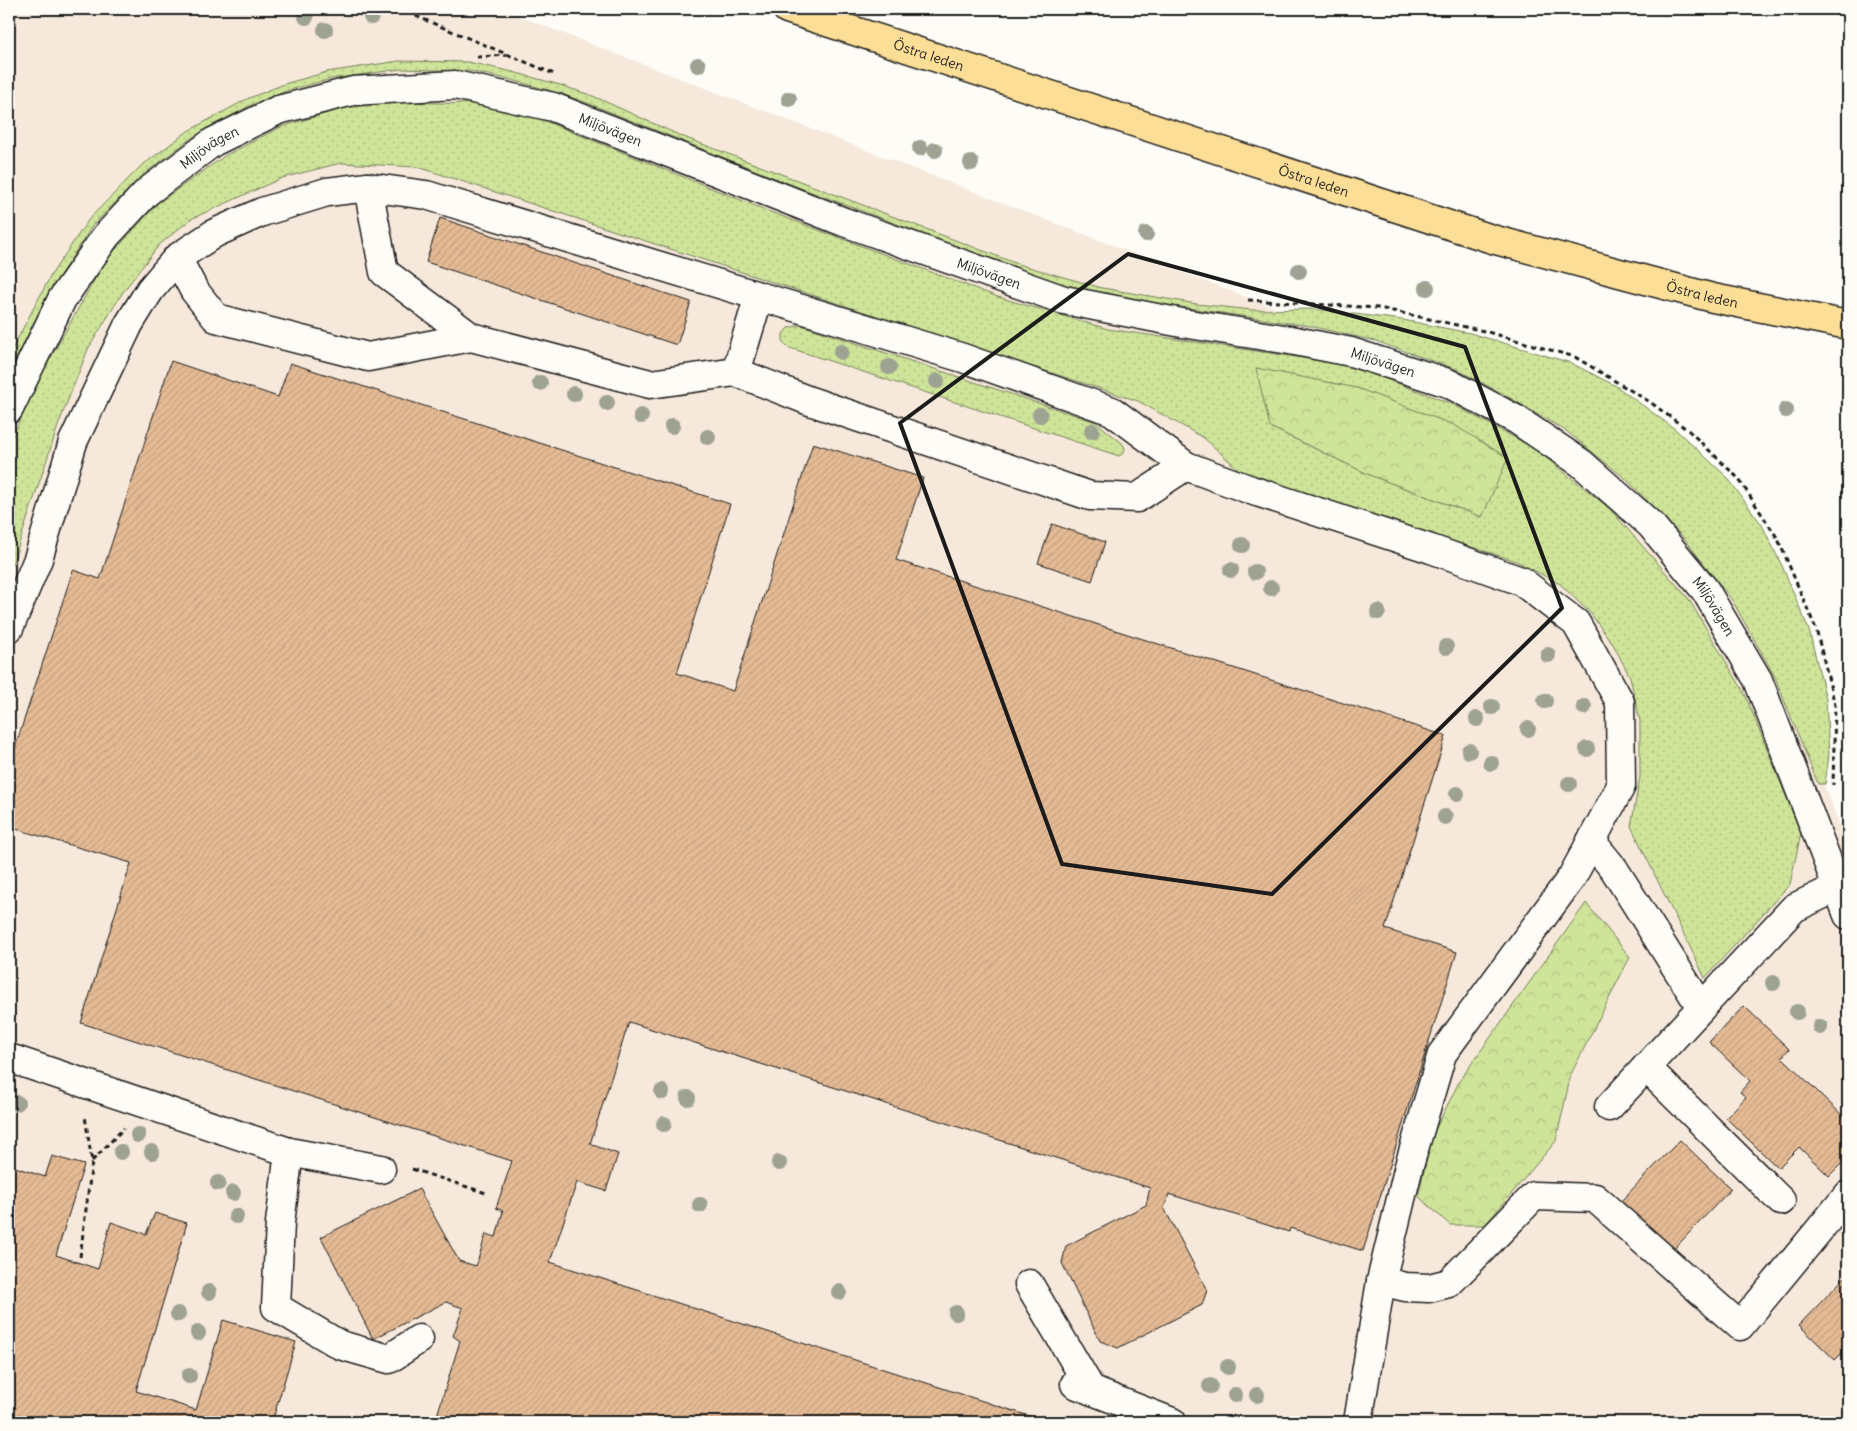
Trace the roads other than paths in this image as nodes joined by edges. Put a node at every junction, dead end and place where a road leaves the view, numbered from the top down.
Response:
1 (787, 9) edge
2 (368, 187) junction
3 (177, 258) junction
4 (759, 296) junction
5 (1848, 325) edge
6 (471, 337) junction
7 (736, 372) junction
8 (9, 409) edge
9 (1186, 466) junction
10 (9, 628) edge
11 (1591, 841) junction
12 (1838, 887) junction
13 (1848, 915) edge
14 (1701, 1007) junction
15 (9, 1058) edge
16 (1646, 1067) junction
17 (1609, 1107) dead end
18 (289, 1152) junction
19 (381, 1169) road end
20 (1848, 1195) edge
21 (1781, 1202) dead end
22 (1381, 1281) junction
23 (1029, 1284) dead end
24 (419, 1339) dead end
25 (1066, 1380) dead end
26 (1092, 1390) junction
27 (1172, 1422) edge
28 (1358, 1422) edge

1 - 5 highway, Östra leden
2 - 3 street
2 - 4 street
2 - 6 street
3 - 6 street
3 - 10 street
4 - 7 street
4 - 9 street
6 - 7 street
7 - 9 street
8 - 12 street, Miljövägen
9 - 11 street
11 - 14 street
11 - 22 street
12 - 13 street, Miljövägen
12 - 14 street
14 - 16 street
15 - 18 street
16 - 17 street
16 - 21 street
18 - 19 street
18 - 24 street
20 - 22 street
22 - 28 street
23 - 26 street
25 - 26 street
26 - 27 street

